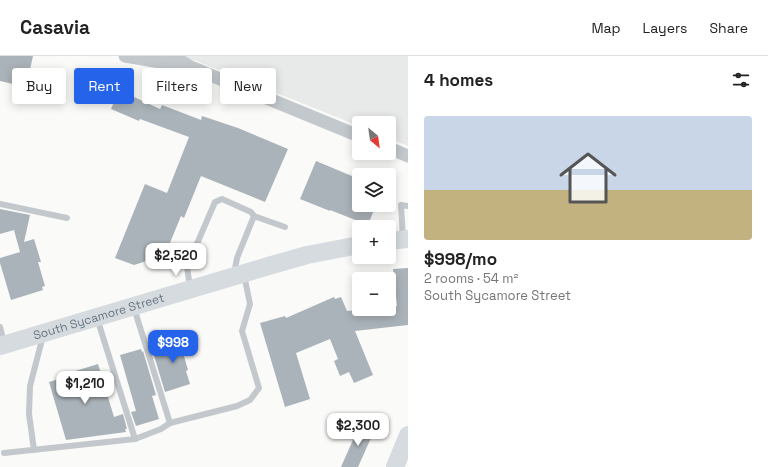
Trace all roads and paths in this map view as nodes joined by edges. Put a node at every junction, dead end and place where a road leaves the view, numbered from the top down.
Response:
1 (125, 56) edge
2 (173, 56) edge
3 (191, 67) junction
4 (352, 133) edge
5 (396, 151) edge
6 (408, 156) edge
7 (0, 204) edge
8 (408, 206) edge
9 (254, 216) junction
10 (67, 218) dead end
11 (285, 227) dead end
12 (400, 240) edge
13 (352, 246) edge
14 (239, 274) junction
15 (191, 288) junction
16 (134, 305) junction
17 (96, 316) junction
18 (0, 327) edge
19 (44, 333) junction
20 (2, 345) edge
21 (170, 423) junction
22 (408, 435) edge
23 (135, 439) junction
24 (34, 450) junction
25 (4, 453) dead end
26 (395, 467) edge

1 - 3 street
2 - 3 street
3 - 4 street
5 - 6 street
7 - 10 lane
8 - 12 lane
9 - 11 lane
9 - 14 lane
9 - 15 lane
13 - 14 main road, South Sycamore Street
14 - 15 main road, South Sycamore Street
14 - 21 lane
15 - 16 main road, South Sycamore Street
16 - 17 main road, South Sycamore Street
16 - 21 lane
17 - 19 main road, South Sycamore Street
17 - 23 lane
18 - 20 lane
19 - 20 main road, South Sycamore Street
19 - 24 lane
21 - 23 lane
22 - 26 main road
23 - 24 lane
24 - 25 lane

